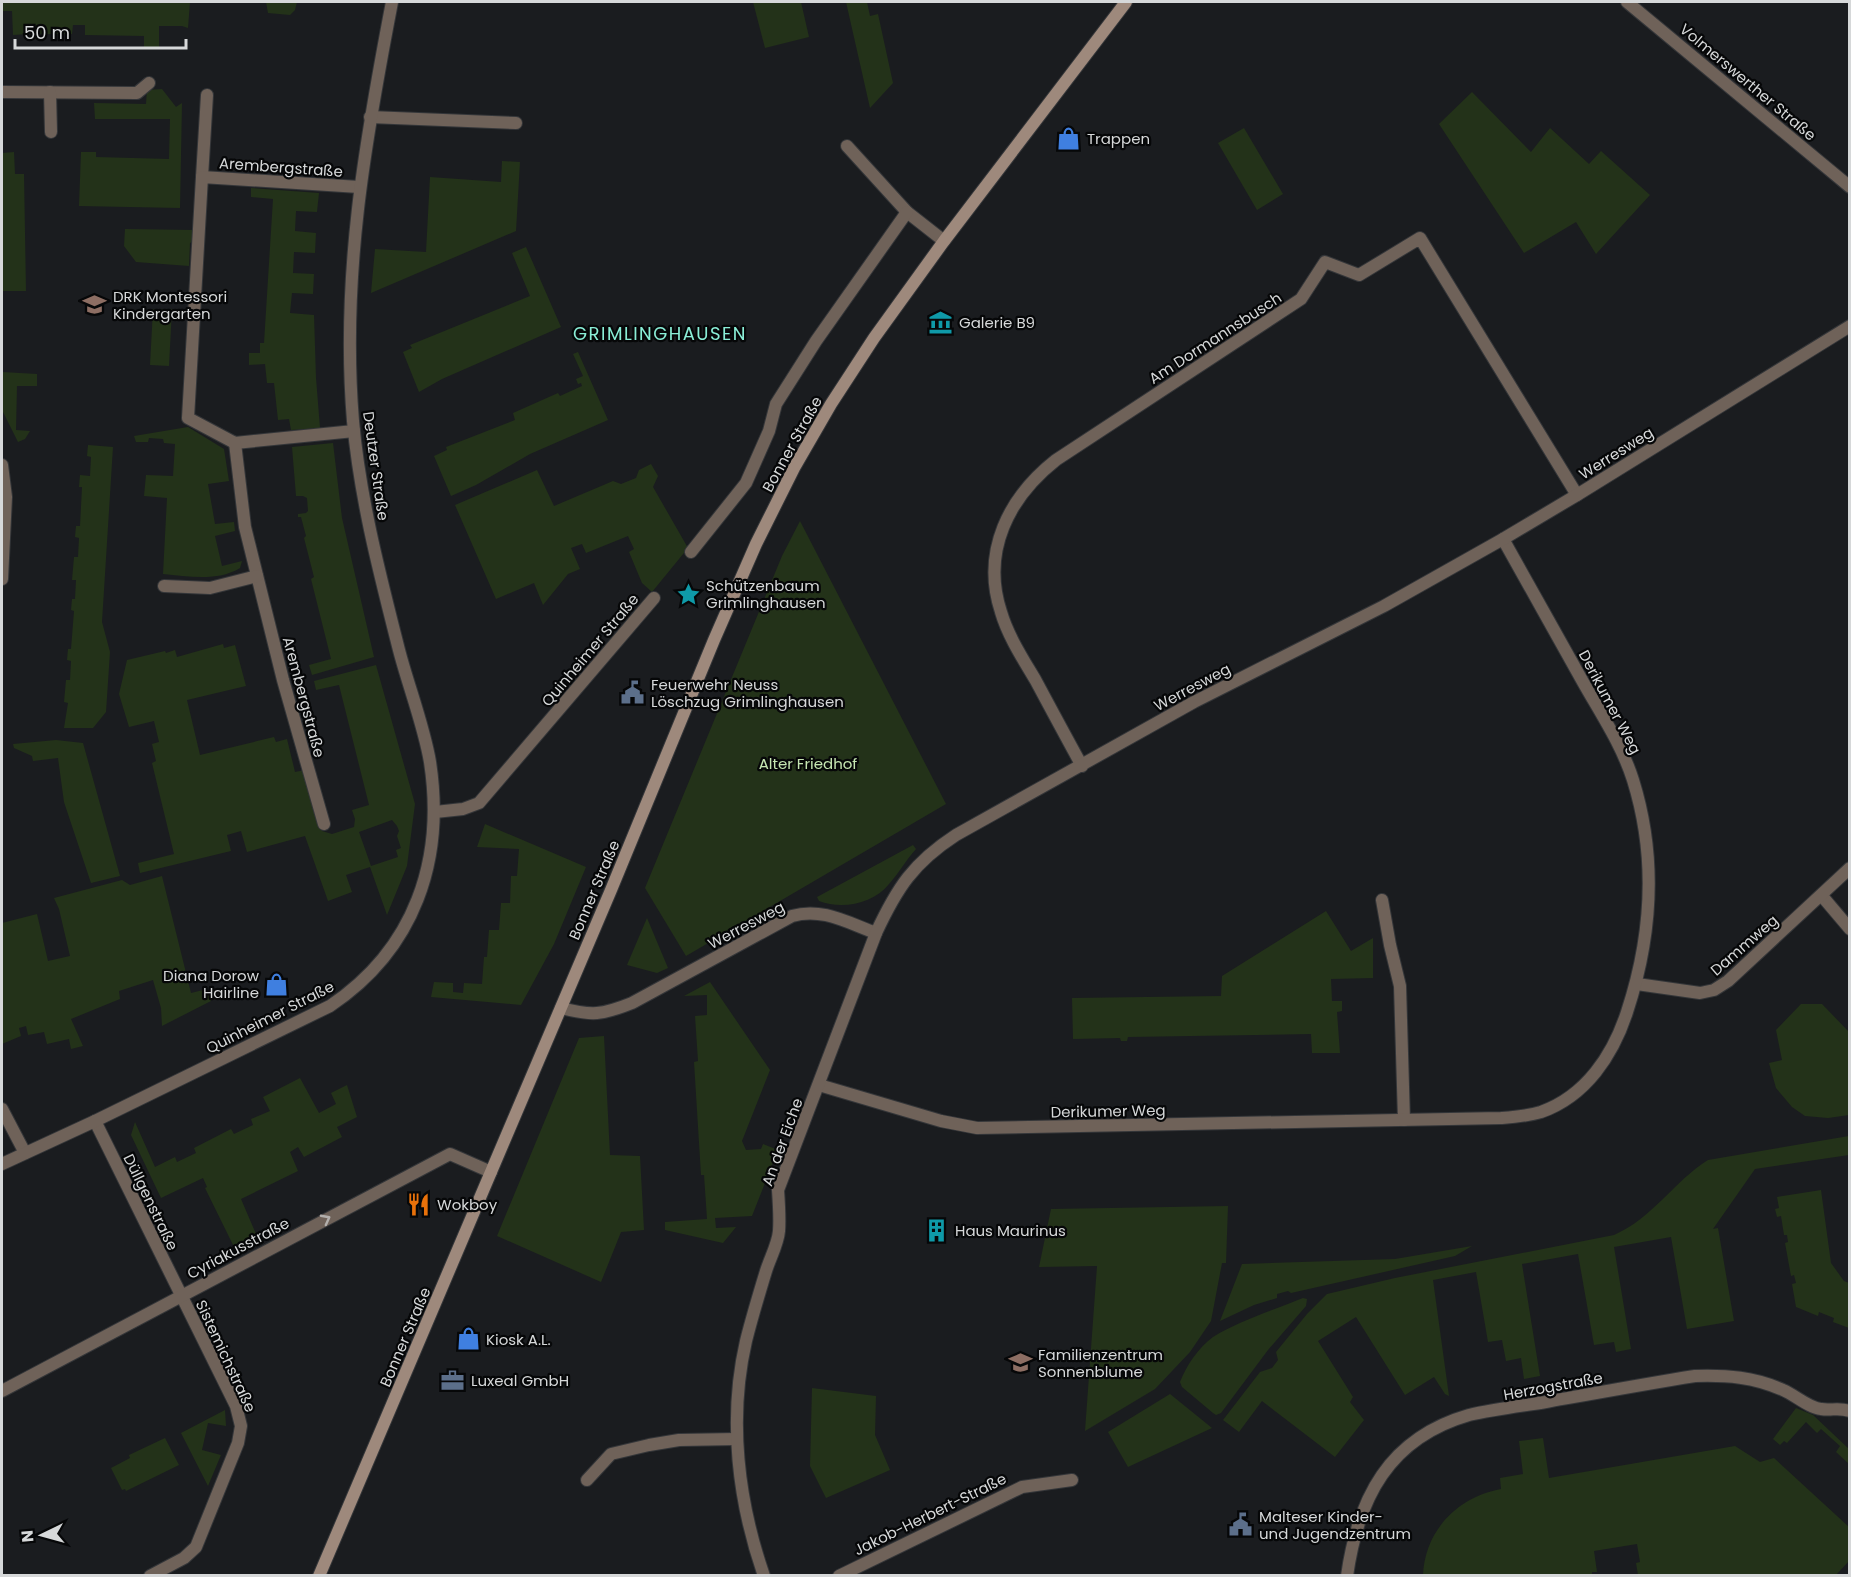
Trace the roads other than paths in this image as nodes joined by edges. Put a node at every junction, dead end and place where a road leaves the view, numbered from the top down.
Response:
1 (392, 2) edge
2 (1126, 2) edge
3 (1627, 2) edge
4 (149, 83) dead end
5 (2, 92) edge
6 (50, 92) junction
7 (207, 95) dead end
8 (370, 117) junction
9 (516, 123) dead end
10 (51, 132) dead end
11 (847, 146) dead end
12 (202, 177) junction
13 (359, 187) junction
14 (1850, 187) edge
15 (907, 212) junction
16 (944, 241) junction
17 (1850, 326) edge
18 (354, 431) junction
19 (235, 443) junction
20 (2, 465) edge
21 (1577, 495) junction
22 (1503, 539) junction
23 (691, 552) dead end
24 (257, 576) junction
25 (2, 579) edge
26 (164, 586) dead end
27 (654, 598) dead end
28 (1082, 766) junction
29 (435, 812) junction
30 (324, 824) dead end
31 (1850, 868) edge
32 (1822, 896) junction
33 (1382, 900) dead end
34 (1850, 929) edge
35 (876, 933) junction
36 (1637, 984) junction
37 (561, 1008) junction
38 (819, 1085) junction
39 (2, 1109) edge
40 (1404, 1120) junction
41 (95, 1121) junction
42 (25, 1153) junction
43 (2, 1164) edge
44 (491, 1172) junction
45 (181, 1295) junction
46 (2, 1391) edge
47 (1850, 1411) edge
48 (737, 1438) junction
49 (587, 1480) dead end
50 (1072, 1480) dead end
51 (150, 1575) edge
52 (319, 1575) edge
53 (764, 1575) edge
54 (839, 1575) edge
55 (1347, 1575) edge

1 - 8 street, Deutzer Straße
2 - 16 main road, Bonner Straße
3 - 14 street, Volmerswerther Straße
4 - 6 street
5 - 6 street
6 - 10 street
7 - 12 street, Arembergstraße
8 - 9 street
8 - 13 street, Deutzer Straße
11 - 15 street
12 - 13 street, Arembergstraße
12 - 19 street, Arembergstraße
13 - 18 street, Deutzer Straße
15 - 16 street
15 - 23 street, Bonner Straße
16 - 37 main road, Bonner Straße
17 - 21 street, Werresweg
18 - 19 street
18 - 29 street, Deutzer Straße
19 - 24 street, Arembergstraße
20 - 25 street
21 - 22 street, Werresweg
21 - 28 street, Am Dormannsbusch
22 - 28 street, Werresweg
22 - 36 street, Derikumer Weg
24 - 26 street
24 - 30 street, Arembergstraße
27 - 29 street, Quinheimer Straße
28 - 35 street, Werresweg
29 - 41 street, Quinheimer Straße
31 - 32 street, Dammweg
32 - 34 street
32 - 36 street, Dammweg
33 - 40 street
35 - 37 street, Werresweg
35 - 38 street, An der Eiche
36 - 40 street, Derikumer Weg
37 - 44 main road, Bonner Straße
38 - 40 street, Derikumer Weg
38 - 48 street, An der Eiche
39 - 42 street
41 - 42 street, Quinheimer Straße
41 - 45 street, Düllgenstraße
42 - 43 street, Quinheimer Straße
45 -> 44 street, Cyriakusstraße
44 - 52 main road, Bonner Straße
45 - 46 street, Cyriakusstraße
45 - 51 street, Sistemichstraße
47 - 55 street, Herzogstraße
48 - 49 street
48 - 53 street, An der Eiche
50 - 54 street, Jakob-Herbert-Straße

